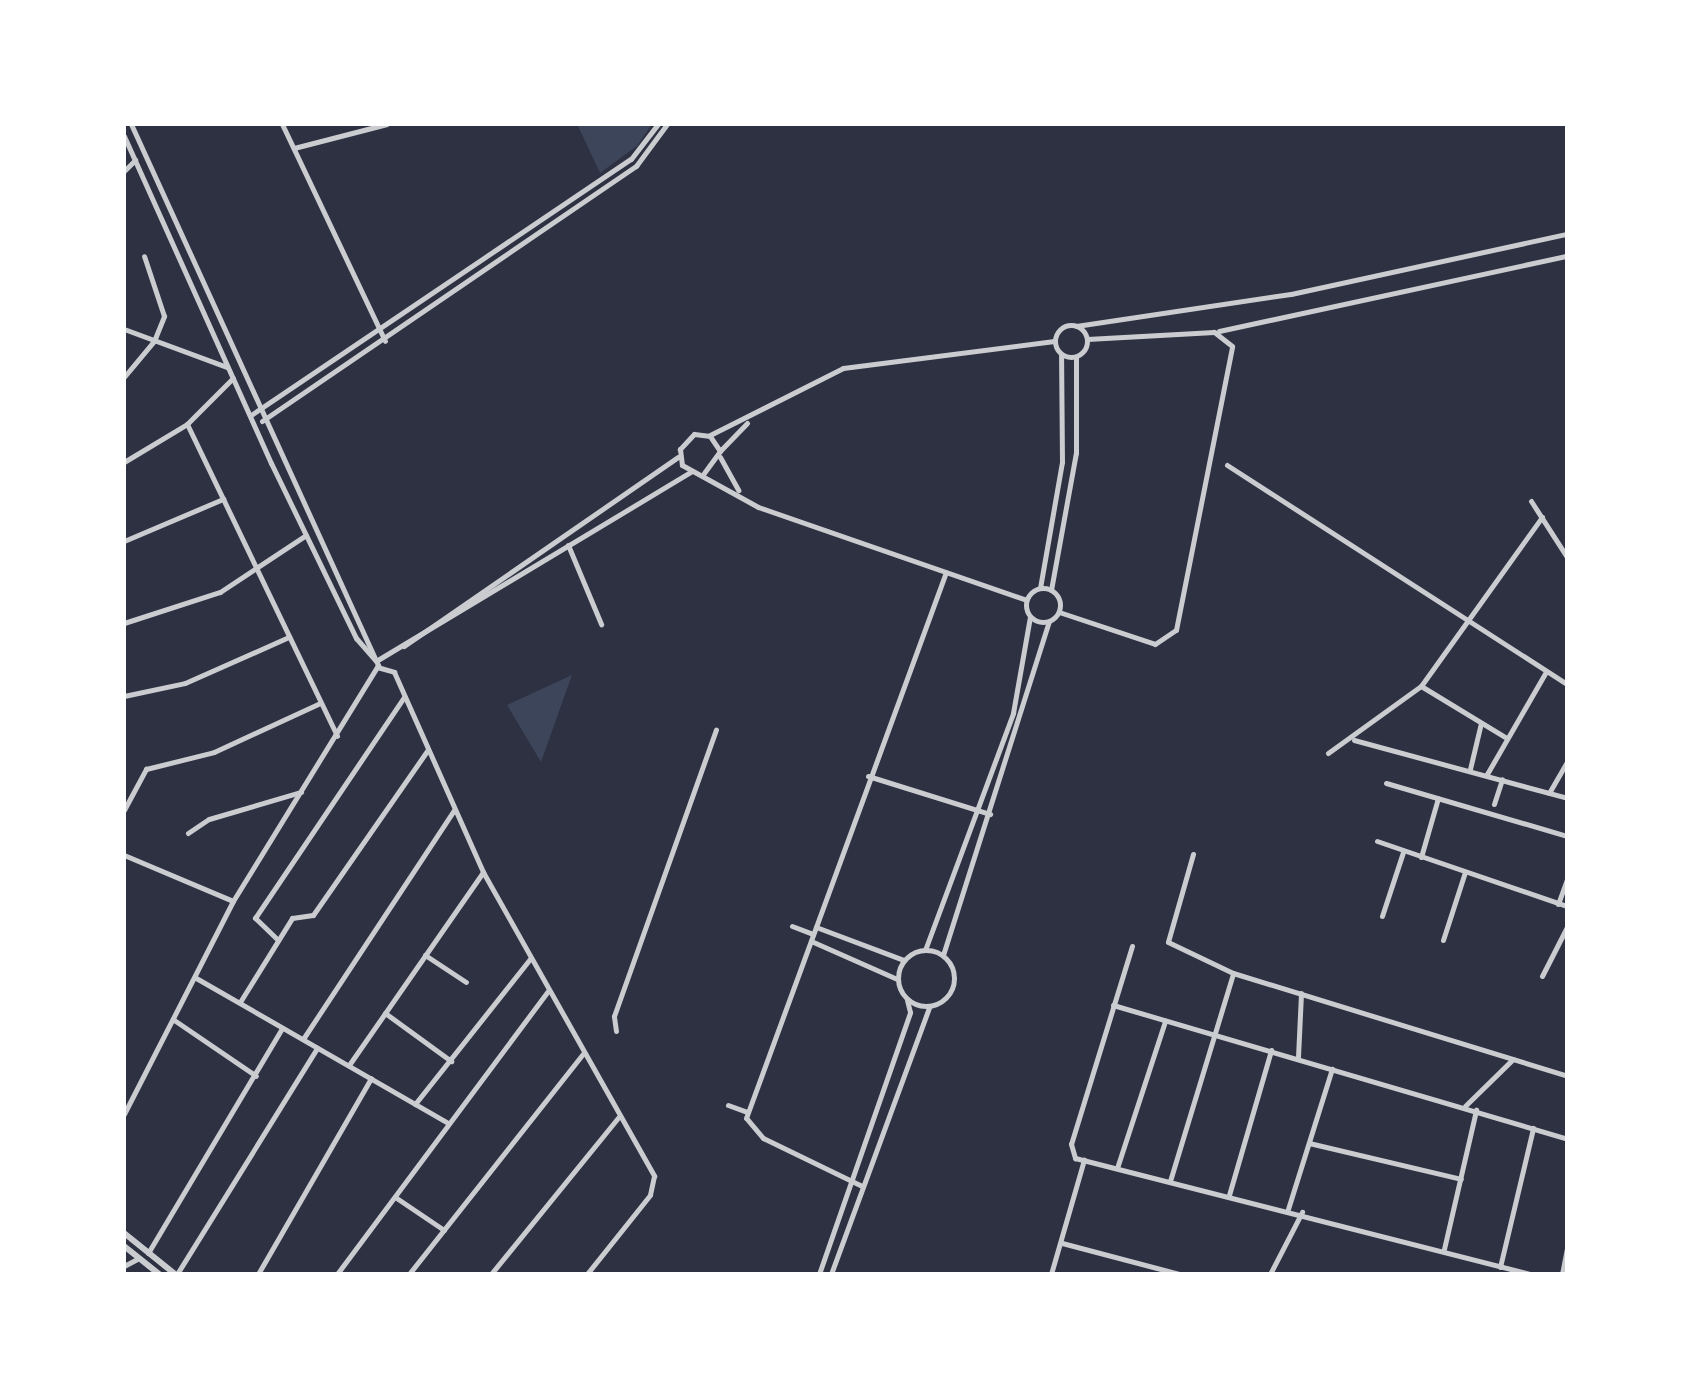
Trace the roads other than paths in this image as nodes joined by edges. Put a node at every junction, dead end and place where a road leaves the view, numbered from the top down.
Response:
1 (131, 124) edge
2 (282, 124) edge
3 (387, 124) edge
4 (658, 125) edge
5 (667, 126) edge
6 (124, 136) edge
7 (294, 148) junction
8 (135, 160) junction
9 (124, 171) edge
10 (1567, 234) edge
11 (144, 256) dead end
12 (1567, 256) edge
13 (1076, 326) junction
14 (124, 329) edge
15 (380, 332) junction
16 (1214, 332) junction
17 (1087, 339) junction
18 (154, 341) junction
19 (385, 341) junction
20 (1054, 341) junction
21 (1061, 355) junction
22 (1076, 357) junction
23 (228, 367) junction
24 (124, 377) edge
25 (233, 378) junction
26 (260, 412) junction
27 (251, 415) junction
28 (751, 419) junction
29 (264, 421) junction
30 (254, 423) junction
31 (187, 424) junction
32 (710, 436) junction
33 (720, 454) junction
34 (678, 457) junction
35 (124, 462) edge
36 (1227, 465) dead end
37 (691, 472) junction
38 (704, 473) junction
39 (741, 494) junction
40 (223, 499) junction
41 (1531, 501) dead end
42 (1542, 517) junction
43 (306, 535) junction
44 (564, 538) junction
45 (124, 541) edge
46 (568, 546) junction
47 (1567, 557) edge
48 (524, 564) junction
49 (257, 571) junction
50 (529, 572) junction
51 (946, 572) junction
52 (1040, 588) junction
53 (1051, 590) junction
54 (1026, 600) junction
55 (1059, 612) junction
56 (1030, 617) junction
57 (1468, 620) junction
58 (1049, 621) junction
59 (124, 623) edge
60 (601, 624) dead end
61 (289, 637) junction
62 (404, 646) junction
63 (376, 664) junction
64 (1546, 672) junction
65 (1567, 684) edge
66 (1421, 686) junction
67 (124, 696) edge
68 (404, 696) junction
69 (320, 703) junction
70 (1481, 723) junction
71 (716, 730) dead end
72 (337, 736) junction
73 (1505, 737) junction
74 (1354, 740) junction
75 (428, 750) junction
76 (1328, 753) dead end
77 (1567, 762) edge
78 (1470, 769) junction
79 (1487, 774) junction
80 (868, 776) junction
81 (1502, 778) junction
82 (1386, 783) dead end
83 (302, 792) junction
84 (1549, 793) junction
85 (1438, 798) junction
86 (1567, 798) edge
87 (1494, 804) dead end
88 (124, 810) edge
89 (454, 810) junction
90 (980, 810) junction
91 (990, 814) junction
92 (188, 833) dead end
93 (1567, 836) edge
94 (1377, 841) dead end
95 (1403, 852) junction
96 (1193, 854) dead end
97 (124, 855) edge
98 (1421, 857) junction
99 (483, 872) junction
100 (1465, 872) junction
101 (1567, 879) edge
102 (233, 901) junction
103 (1558, 904) junction
104 (1567, 906) edge
105 (1382, 916) dead end
106 (792, 926) dead end
107 (1567, 927) edge
108 (814, 931) junction
109 (278, 940) junction
110 (1443, 940) dead end
111 (811, 941) junction
112 (1132, 946) dead end
113 (925, 950) junction
114 (425, 955) junction
115 (943, 955) junction
116 (530, 959) junction
117 (904, 960) junction
118 (1233, 973) junction
119 (1542, 976) dead end
120 (196, 978) junction
121 (897, 979) junction
122 (466, 982) dead end
123 (548, 991) junction
124 (1301, 993) junction
125 (907, 1000) junction
126 (240, 1002) junction
127 (1113, 1005) junction
128 (929, 1007) junction
129 (385, 1013) junction
130 (174, 1020) junction
131 (1165, 1021) junction
132 (282, 1028) junction
133 (616, 1031) dead end
134 (1215, 1034) junction
135 (303, 1039) junction
136 (317, 1048) junction
137 (1271, 1050) junction
138 (583, 1054) junction
139 (1298, 1057) junction
140 (1513, 1059) junction
141 (451, 1061) junction
142 (349, 1065) junction
143 (1332, 1069) junction
144 (256, 1076) junction
145 (1567, 1076) edge
146 (371, 1078) junction
147 (415, 1104) junction
148 (728, 1105) dead end
149 (1464, 1107) junction
150 (1476, 1110) junction
151 (747, 1112) junction
152 (124, 1114) edge
153 (618, 1118) junction
154 (446, 1122) junction
155 (1533, 1128) junction
156 (1567, 1139) edge
157 (1309, 1143) junction
158 (1084, 1160) junction
159 (1117, 1168) junction
160 (1461, 1179) junction
161 (850, 1181) junction
162 (1170, 1181) junction
163 (862, 1186) junction
164 (1229, 1195) junction
165 (395, 1197) junction
166 (1288, 1209) junction
167 (1302, 1212) junction
168 (444, 1230) junction
169 (124, 1233) edge
170 (1062, 1243) junction
171 (124, 1246) edge
172 (1567, 1249) edge
173 (1444, 1250) junction
174 (148, 1253) junction
175 (139, 1258) junction
176 (124, 1266) edge
177 (1500, 1267) junction
178 (159, 1274) edge
179 (176, 1274) edge
180 (258, 1274) edge
181 (337, 1274) edge
182 (409, 1274) edge
183 (491, 1274) edge
184 (587, 1274) edge
185 (819, 1274) edge
186 (831, 1274) edge
187 (1051, 1274) edge
188 (1179, 1274) edge
189 (1270, 1274) edge
190 (1530, 1274) edge
191 (1562, 1274) edge

1 - 26 street
2 - 7 street
3 - 7 street
4 - 5 street
4 - 15 street
5 - 19 street
6 - 8 street
7 - 15 street
8 - 9 street
8 - 23 street
10 - 13 street
11 - 18 street
12 - 16 street
13 - 17 street
13 - 20 street
14 - 18 street
15 - 19 street
15 - 26 street
16 - 17 street
16 - 55 street
17 - 22 street
18 - 23 street
18 - 24 street
19 - 29 street
20 - 21 street
20 - 28 street
21 - 22 street
21 - 52 street
22 - 53 street
23 - 25 street
25 - 27 street
25 - 31 street
26 - 27 street
26 - 29 street
27 - 30 street
28 - 32 street
28 - 33 street
29 - 30 street
29 - 63 street
30 - 43 street
31 - 35 street
31 - 40 street
32 - 33 street
32 - 34 street
33 - 38 street
33 - 39 street
34 - 37 street
34 - 44 street
36 - 57 street
37 - 38 street
37 - 46 street
38 - 39 street
39 - 51 street
40 - 45 street
40 - 49 street
41 - 42 street
42 - 47 street
42 - 57 street
43 - 49 street
43 - 63 street
44 - 46 street
44 - 48 street
46 - 50 street
46 - 60 street
48 - 50 street
48 - 62 street
49 - 59 street
49 - 61 street
50 - 62 street
51 - 54 street
51 - 80 street
52 - 53 street
52 - 54 street
53 - 55 street
54 - 56 street
55 - 58 street
56 - 58 street
56 - 90 street
57 - 64 street
57 - 66 street
58 - 91 street
61 - 67 street
61 - 69 street
62 - 63 street
63 - 68 street
63 - 72 street
64 - 65 street
64 - 73 street
66 - 70 street
66 - 74 street
68 - 75 street
68 - 109 street
69 - 72 street
69 - 88 street
70 - 73 street
70 - 78 street
71 - 133 street
72 - 83 street
73 - 79 street
74 - 76 street
74 - 78 street
75 - 89 street
75 - 109 street
77 - 84 street
78 - 79 street
79 - 81 street
80 - 90 street
80 - 108 street
81 - 84 street
81 - 87 street
82 - 85 street
83 - 92 street
83 - 102 street
84 - 86 street
85 - 93 street
85 - 98 street
89 - 99 street
89 - 135 street
90 - 91 street
90 - 113 street
91 - 115 street
94 - 95 street
95 - 98 street
95 - 105 street
96 - 118 street
97 - 102 street
98 - 100 street
99 - 114 street
99 - 116 street
100 - 103 street
100 - 110 street
101 - 103 street
102 - 120 street
103 - 104 street
106 - 108 street
107 - 119 street
108 - 111 street
108 - 117 street
109 - 126 street
111 - 121 street
111 - 151 street
112 - 127 street
113 - 115 street
113 - 117 street
114 - 122 street
114 - 129 street
115 - 128 street
116 - 123 street
116 - 141 street
117 - 121 street
118 - 124 street
118 - 134 street
120 - 126 street
120 - 130 street
121 - 125 street
123 - 138 street
123 - 154 street
124 - 139 street
124 - 140 street
125 - 128 street
125 - 161 street
126 - 132 street
127 - 131 street
127 - 158 street
128 - 163 street
129 - 141 street
129 - 142 street
130 - 144 street
130 - 152 street
131 - 134 street
131 - 159 street
132 - 135 street
132 - 144 street
134 - 137 street
134 - 162 street
135 - 136 street
136 - 142 street
136 - 179 street
137 - 139 street
137 - 164 street
138 - 153 street
138 - 168 street
139 - 143 street
140 - 145 street
140 - 149 street
141 - 147 street
142 - 146 street
143 - 149 street
143 - 157 street
144 - 174 street
146 - 147 street
146 - 180 street
147 - 154 street
148 - 151 street
149 - 150 street
150 - 155 street
150 - 160 street
151 - 161 street
153 - 183 street
153 - 184 street
154 - 165 street
155 - 156 street
155 - 177 street
157 - 160 street
157 - 166 street
158 - 159 street
158 - 170 street
159 - 162 street
160 - 173 street
161 - 163 street
161 - 185 street
162 - 164 street
163 - 186 street
164 - 166 street
165 - 168 street
165 - 181 street
166 - 167 street
167 - 173 street
167 - 189 street
168 - 182 street
169 - 174 street
170 - 187 street
170 - 188 street
171 - 175 street
172 - 191 street
173 - 177 street
174 - 179 street
175 - 176 street
175 - 178 street
177 - 190 street

